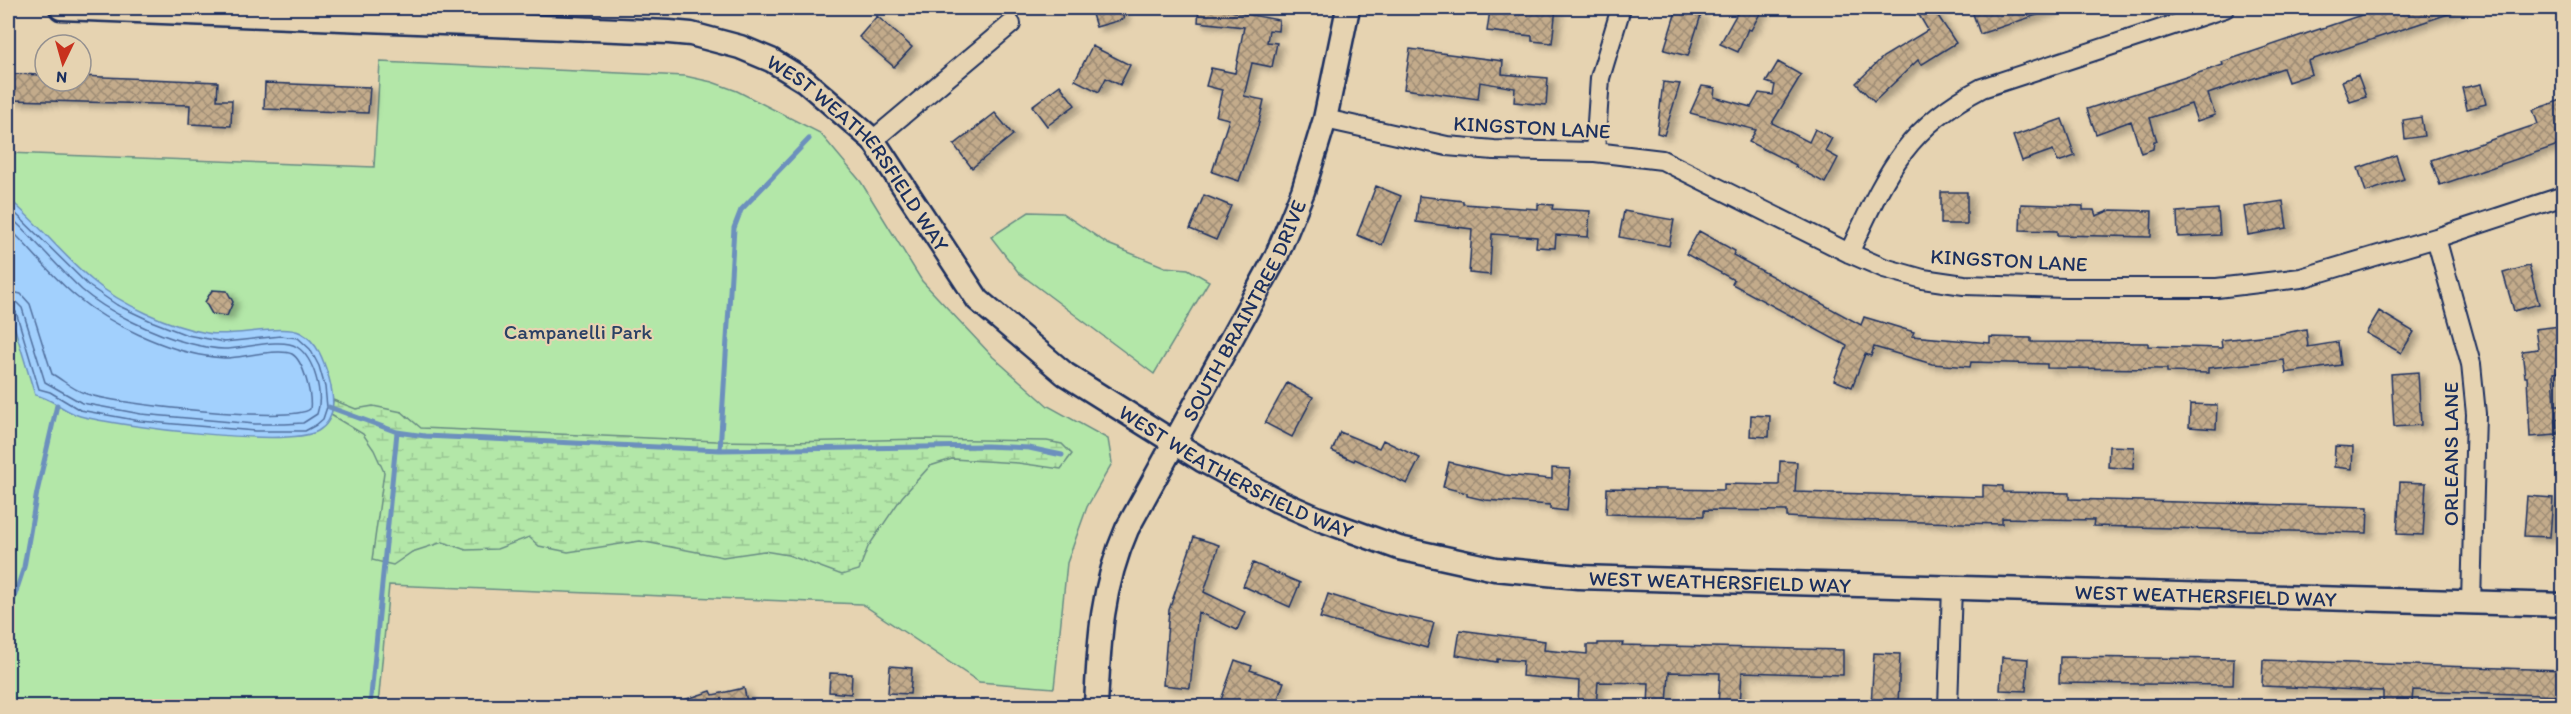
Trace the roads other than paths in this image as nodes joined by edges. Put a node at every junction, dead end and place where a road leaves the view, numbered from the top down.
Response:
1 (61, 8) edge
2 (1348, 8) edge
3 (1621, 8) edge
4 (2225, 8) edge
5 (1011, 24) dead end
6 (1325, 119) junction
7 (873, 140) junction
8 (1595, 152) junction
9 (2564, 196) edge
10 (2436, 238) junction
11 (1849, 253) junction
12 (1174, 442) junction
13 (1952, 587) junction
14 (2471, 602) junction
15 (2564, 605) edge
16 (1096, 706) edge
17 (1948, 706) edge

1 - 7 street, WEST WEATHERSFIELD WAY
2 - 6 street, SOUTH BRAINTREE DRIVE
3 - 8 street
4 - 11 street
5 - 7 street
6 - 8 street, KINGSTON LANE
6 - 12 street, SOUTH BRAINTREE DRIVE
7 - 12 street, WEST WEATHERSFIELD WAY
8 - 11 street, KINGSTON LANE
9 - 10 street, KINGSTON LANE
10 - 11 street, KINGSTON LANE
10 - 14 street, ORLEANS LANE
12 - 13 street, WEST WEATHERSFIELD WAY
12 - 16 street, SOUTH BRAINTREE DRIVE
13 - 14 street, WEST WEATHERSFIELD WAY
13 - 17 street
14 - 15 street, WEST WEATHERSFIELD WAY

